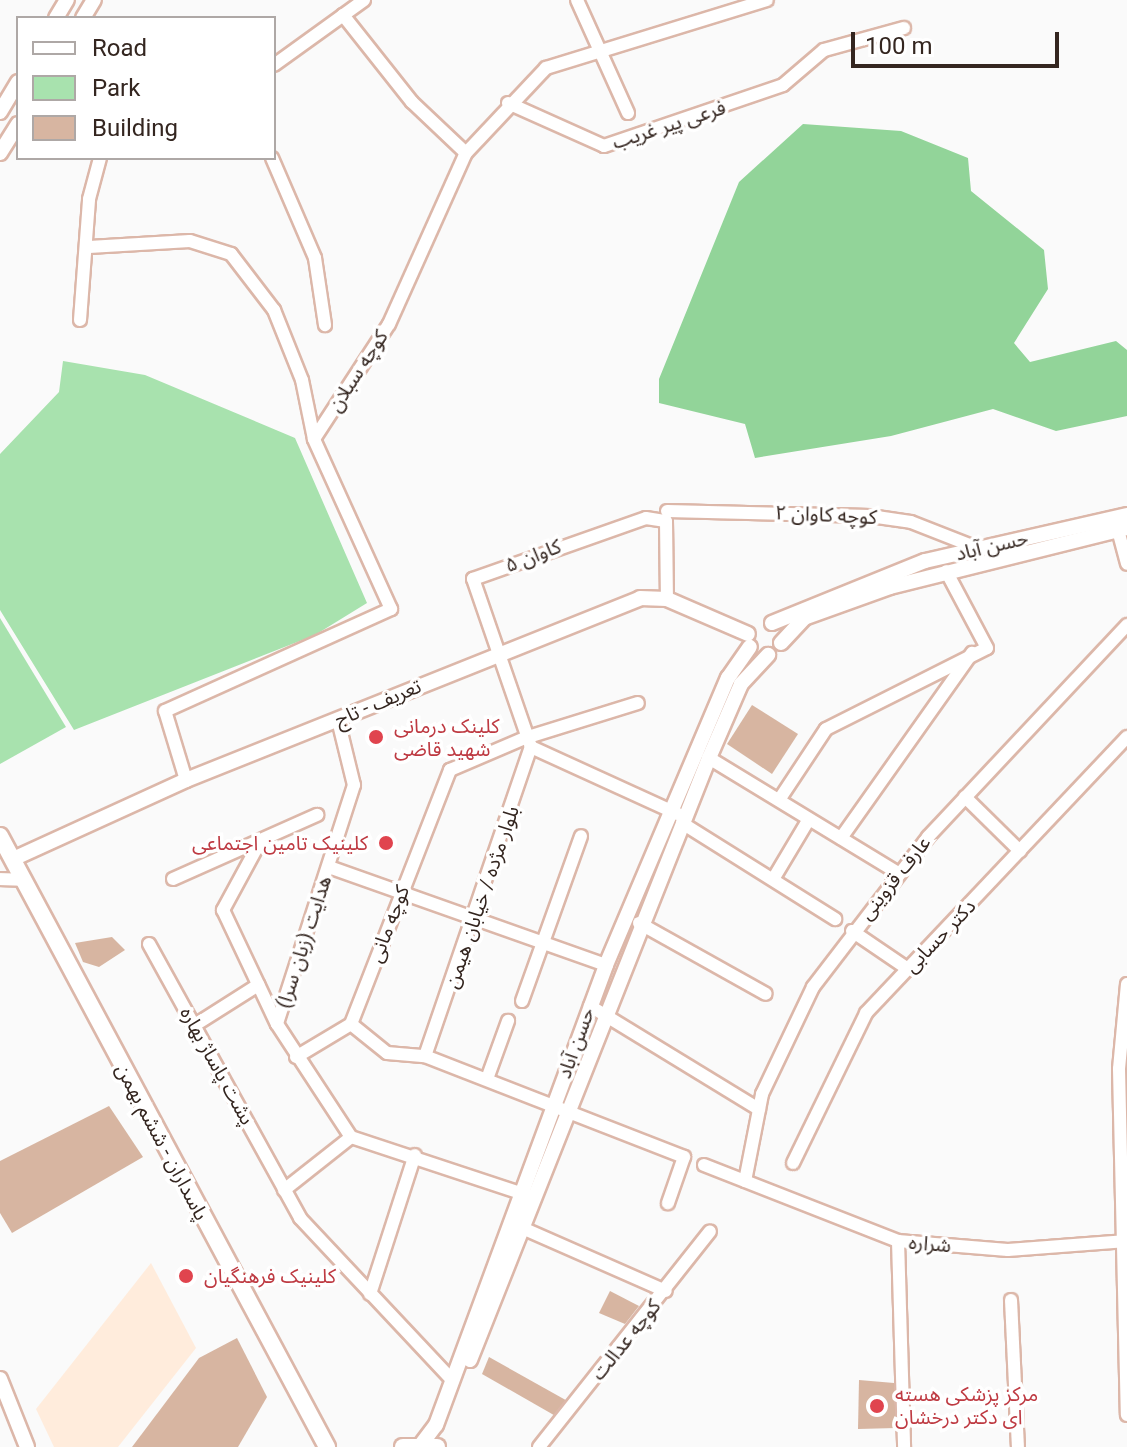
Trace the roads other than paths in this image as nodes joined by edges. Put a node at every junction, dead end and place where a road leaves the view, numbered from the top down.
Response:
1 (364, 0) edge
2 (577, 0) edge
3 (767, 0) edge
4 (746, 3) edge
5 (343, 15) junction
6 (904, 28) dead end
7 (604, 56) junction
8 (276, 64) edge
9 (16, 85) edge
10 (508, 103) junction
11 (0, 112) edge
12 (628, 113) dead end
13 (16, 127) edge
14 (0, 153) edge
15 (466, 153) junction
16 (99, 160) edge
17 (273, 160) edge
18 (89, 247) junction
19 (80, 320) dead end
20 (325, 325) dead end
21 (314, 439) junction
22 (1127, 515) edge
23 (667, 516) junction
24 (1122, 529) edge
25 (980, 549) junction
26 (1127, 564) edge
27 (946, 571) junction
28 (667, 599) junction
29 (772, 623) junction
30 (1127, 625) edge
31 (749, 641) junction
32 (781, 643) junction
33 (493, 653) junction
34 (972, 653) junction
35 (768, 655) junction
36 (638, 703) dead end
37 (338, 720) junction
38 (1127, 737) edge
39 (528, 742) junction
40 (709, 758) junction
41 (186, 780) junction
42 (965, 797) junction
43 (779, 800) junction
44 (317, 815) dead end
45 (679, 817) junction
46 (809, 819) junction
47 (0, 836) edge
48 (581, 836) dead end
49 (841, 838) junction
50 (261, 840) junction
51 (1020, 851) junction
52 (13, 859) junction
53 (329, 867) junction
54 (898, 873) junction
55 (775, 876) junction
56 (0, 879) edge
57 (173, 879) dead end
58 (24, 880) junction
59 (400, 892) junction
60 (475, 919) junction
61 (835, 919) dead end
62 (639, 923) junction
63 (852, 931) junction
64 (543, 943) junction
65 (149, 944) dead end
66 (606, 965) junction
67 (908, 969) junction
68 (1127, 984) edge
69 (258, 985) junction
70 (766, 994) dead end
71 (522, 1001) dead end
72 (596, 1010) junction
73 (508, 1021) dead end
74 (277, 1024) junction
75 (351, 1024) junction
76 (195, 1025) junction
77 (425, 1056) junction
78 (296, 1057) junction
79 (1123, 1070) edge
80 (487, 1079) junction
81 (560, 1106) junction
82 (759, 1109) junction
83 (351, 1137) junction
84 (415, 1155) junction
85 (793, 1163) dead end
86 (704, 1165) dead end
87 (745, 1181) junction
88 (284, 1190) junction
89 (526, 1195) junction
90 (668, 1203) dead end
91 (520, 1227) junction
92 (710, 1231) dead end
93 (898, 1241) junction
94 (1125, 1241) edge
95 (666, 1291) junction
96 (370, 1294) junction
97 (1011, 1300) dead end
98 (0, 1379) edge
99 (452, 1380) junction
100 (1127, 1415) edge
101 (431, 1446) edge
102 (27, 1447) edge
103 (327, 1447) edge
104 (403, 1447) edge
105 (539, 1447) edge
106 (904, 1447) edge
107 (1018, 1447) edge

1 - 5 street
2 - 7 street
3 - 4 street, کوچه سبلان
4 - 7 street, کوچه سبلان
5 - 8 street
5 - 15 street
6 - 10 street, فرعی پیر غریب
7 - 10 street, کوچه سبلان
7 - 12 street
9 - 11 street
10 - 15 street, کوچه سبلان
13 - 14 street
15 - 21 street, کوچه سبلان
16 - 18 street
17 - 20 street
18 - 19 street
18 - 21 street
21 - 41 street
22 - 25 street, حسن آباد
23 - 25 street, کوچه کاوان ۲
23 - 28 street
23 - 33 street, کاوان ۵
24 - 26 street
24 - 27 street, حسن آباد
25 - 29 street, حسن آباد
27 - 32 street, حسن آباد
27 - 34 street
28 - 31 street, تعریف - تاج
28 - 33 street, تعریف - تاج
29 - 31 street, حسن آباد
29 - 32 street
30 - 42 street, عارف قزوینی
31 - 35 street, تعریف - تاج
31 - 45 street, حسن آباد
32 - 35 street, حسن آباد
33 - 37 street, تعریف - تاج
33 - 39 street
34 - 43 street
34 - 49 street
35 - 40 street, حسن آباد
36 - 39 street
37 - 41 street, تعریف - تاج
37 - 53 street, هدایت (زبان سرا)
38 - 51 street, دکتر حسابی
39 - 45 street
39 - 59 street, کوچه مانی
39 - 60 street, بلوار مژده / خیابان هیمن
40 - 43 street
40 - 45 street, حسن آباد
41 - 52 street, تعریف - تاج
42 - 51 street
42 - 54 street, عارف قزوینی
43 - 46 street
44 - 50 street
45 - 55 street
45 - 62 street, حسن آباد
45 - 66 street, حسن آباد
46 - 49 street
46 - 55 street
47 - 52 main road, پاسداران - ششم بهمن
48 - 64 street
49 - 54 street
50 - 57 street
50 - 69 street
51 - 67 street, دکتر حسابی
52 - 58 main road, پاسداران - ششم بهمن
53 - 59 street
53 - 74 street, هدایت (زبان سرا)
54 - 63 street, عارف قزوینی
55 - 61 street
56 - 58 street
58 - 103 main road, پاسداران - ششم بهمن
59 - 60 street
59 - 75 street, کوچه مانی
60 - 64 street
60 - 77 street, بلوار مژده / خیابان هیمن
62 - 70 street
62 - 72 street, حسن آباد
63 - 67 street
63 - 82 street, عارف قزوینی
64 - 66 street
64 - 71 street
65 - 76 street, پشت پاساژ بهاره
66 - 72 street, حسن آباد
67 - 85 street, دکتر حسابی
68 - 79 street
69 - 74 street
69 - 76 street
72 - 81 street, حسن آباد
72 - 82 street
73 - 80 street
74 - 78 street, هدایت (زبان سرا)
75 - 77 street
75 - 78 street
76 - 88 street, پشت پاساژ بهاره
77 - 80 street
78 - 83 street, هدایت (زبان سرا)
79 - 94 street
80 - 81 street
81 - 89 street, حسن آباد
81 - 90 street
82 - 87 street, عارف قزوینی
83 - 84 street
83 - 88 street
84 - 89 street
84 - 96 street
86 - 87 street, شراره
87 - 93 street, شراره
88 - 96 street, پشت پاساژ بهاره
89 - 91 street, حسن آباد
89 - 99 street, حسن آباد
91 - 95 street
91 - 101 street, حسن آباد
92 - 95 street, کوچه عدالت
93 - 94 street, شراره
93 - 106 street
94 - 100 street
95 - 105 street, کوچه عدالت
96 - 99 street, پشت پاساژ بهاره
97 - 107 street
98 - 102 street
99 - 101 street, حسن آباد
101 - 104 main road

